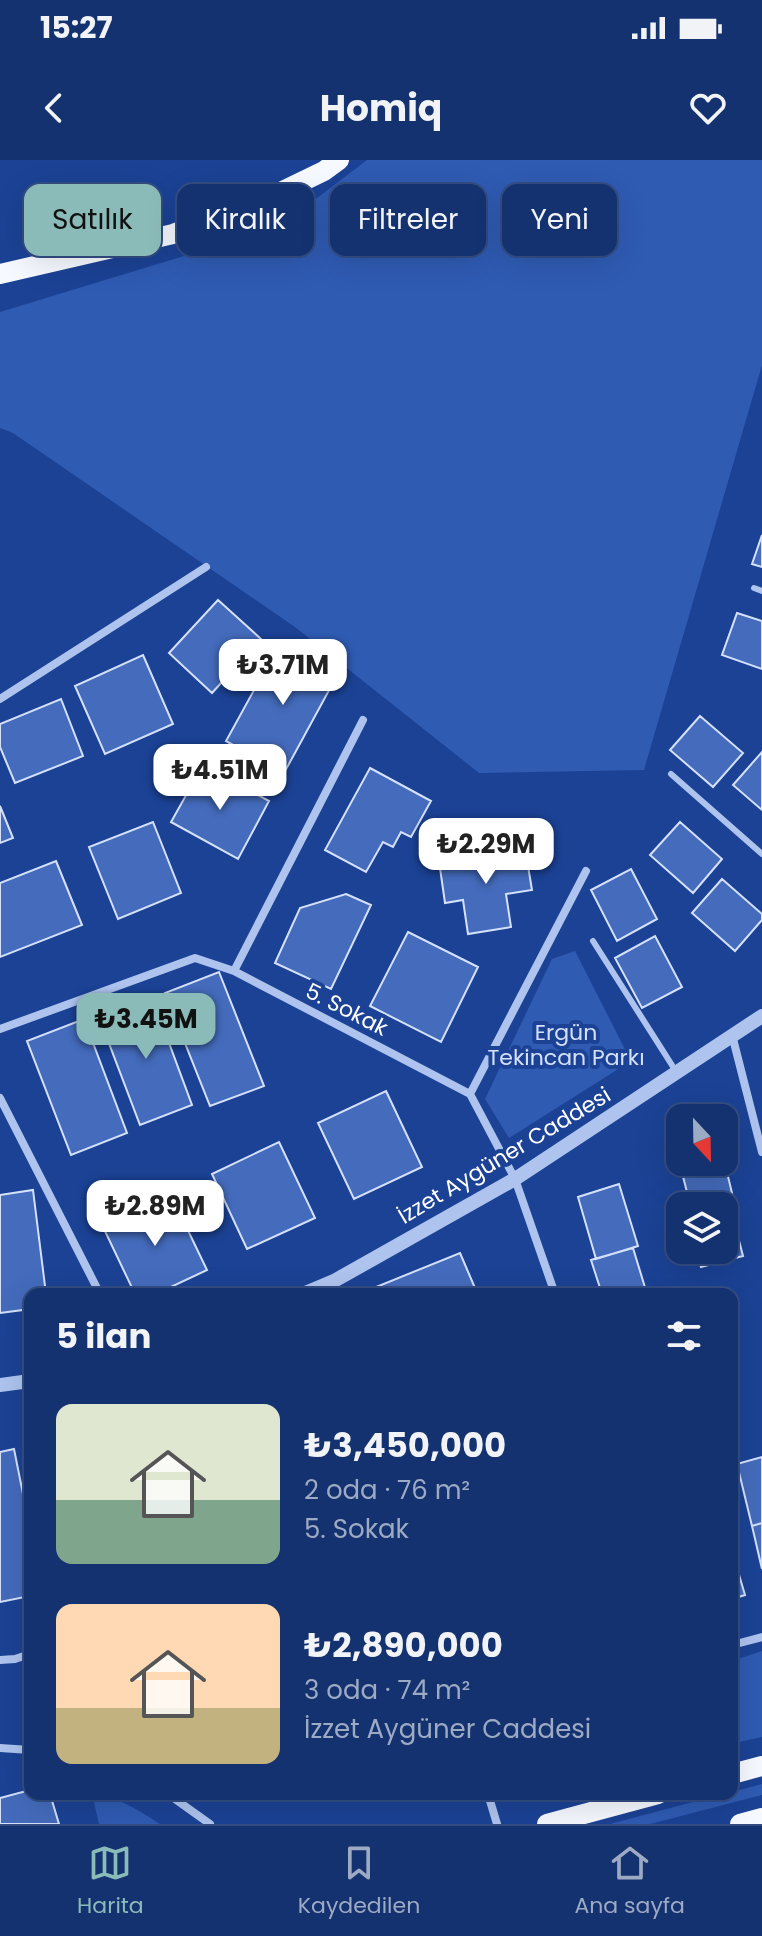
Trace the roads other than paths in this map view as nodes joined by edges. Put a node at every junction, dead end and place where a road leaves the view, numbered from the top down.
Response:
1 (339, 160) edge
2 (0, 274) edge
3 (206, 567) dead end
4 (0, 699) edge
5 (363, 720) dead end
6 (671, 774) dead end
7 (762, 854) edge
8 (586, 871) dead end
9 (593, 941) dead end
10 (234, 971) junction
11 (762, 1016) edge
12 (0, 1029) edge
13 (732, 1035) junction
14 (677, 1073) junction
15 (470, 1094) junction
16 (0, 1098) edge
17 (762, 1152) edge
18 (515, 1179) junction
19 (97, 1288) edge
20 (317, 1288) edge
21 (553, 1288) edge
22 (24, 1382) edge
23 (0, 1385) edge
24 (762, 1637) edge
25 (738, 1643) edge
26 (24, 1656) edge
27 (0, 1660) edge
28 (0, 1748) edge
29 (24, 1750) edge
30 (762, 1766) edge
31 (738, 1772) edge
32 (176, 1800) edge
33 (490, 1800) edge
34 (636, 1800) edge
35 (762, 1818) edge
36 (210, 1824) edge
37 (497, 1824) edge
38 (547, 1824) edge
39 (740, 1824) edge

1 - 2 main road
3 - 4 street
5 - 10 street
6 - 7 lane
8 - 15 street
9 - 14 lane
10 - 12 street, 5. Sokak
10 - 15 street, 5. Sokak
11 - 13 street, İzzet Aygüner Caddesi
13 - 14 street, İzzet Aygüner Caddesi
13 - 17 street
14 - 18 street, İzzet Aygüner Caddesi
15 - 18 street
16 - 19 street
18 - 20 street, İzzet Aygüner Caddesi
18 - 21 street
22 - 23 street
24 - 25 street
26 - 27 street
28 - 29 street
30 - 31 main road
32 - 36 street
33 - 37 street
34 - 38 main road
35 - 39 main road

